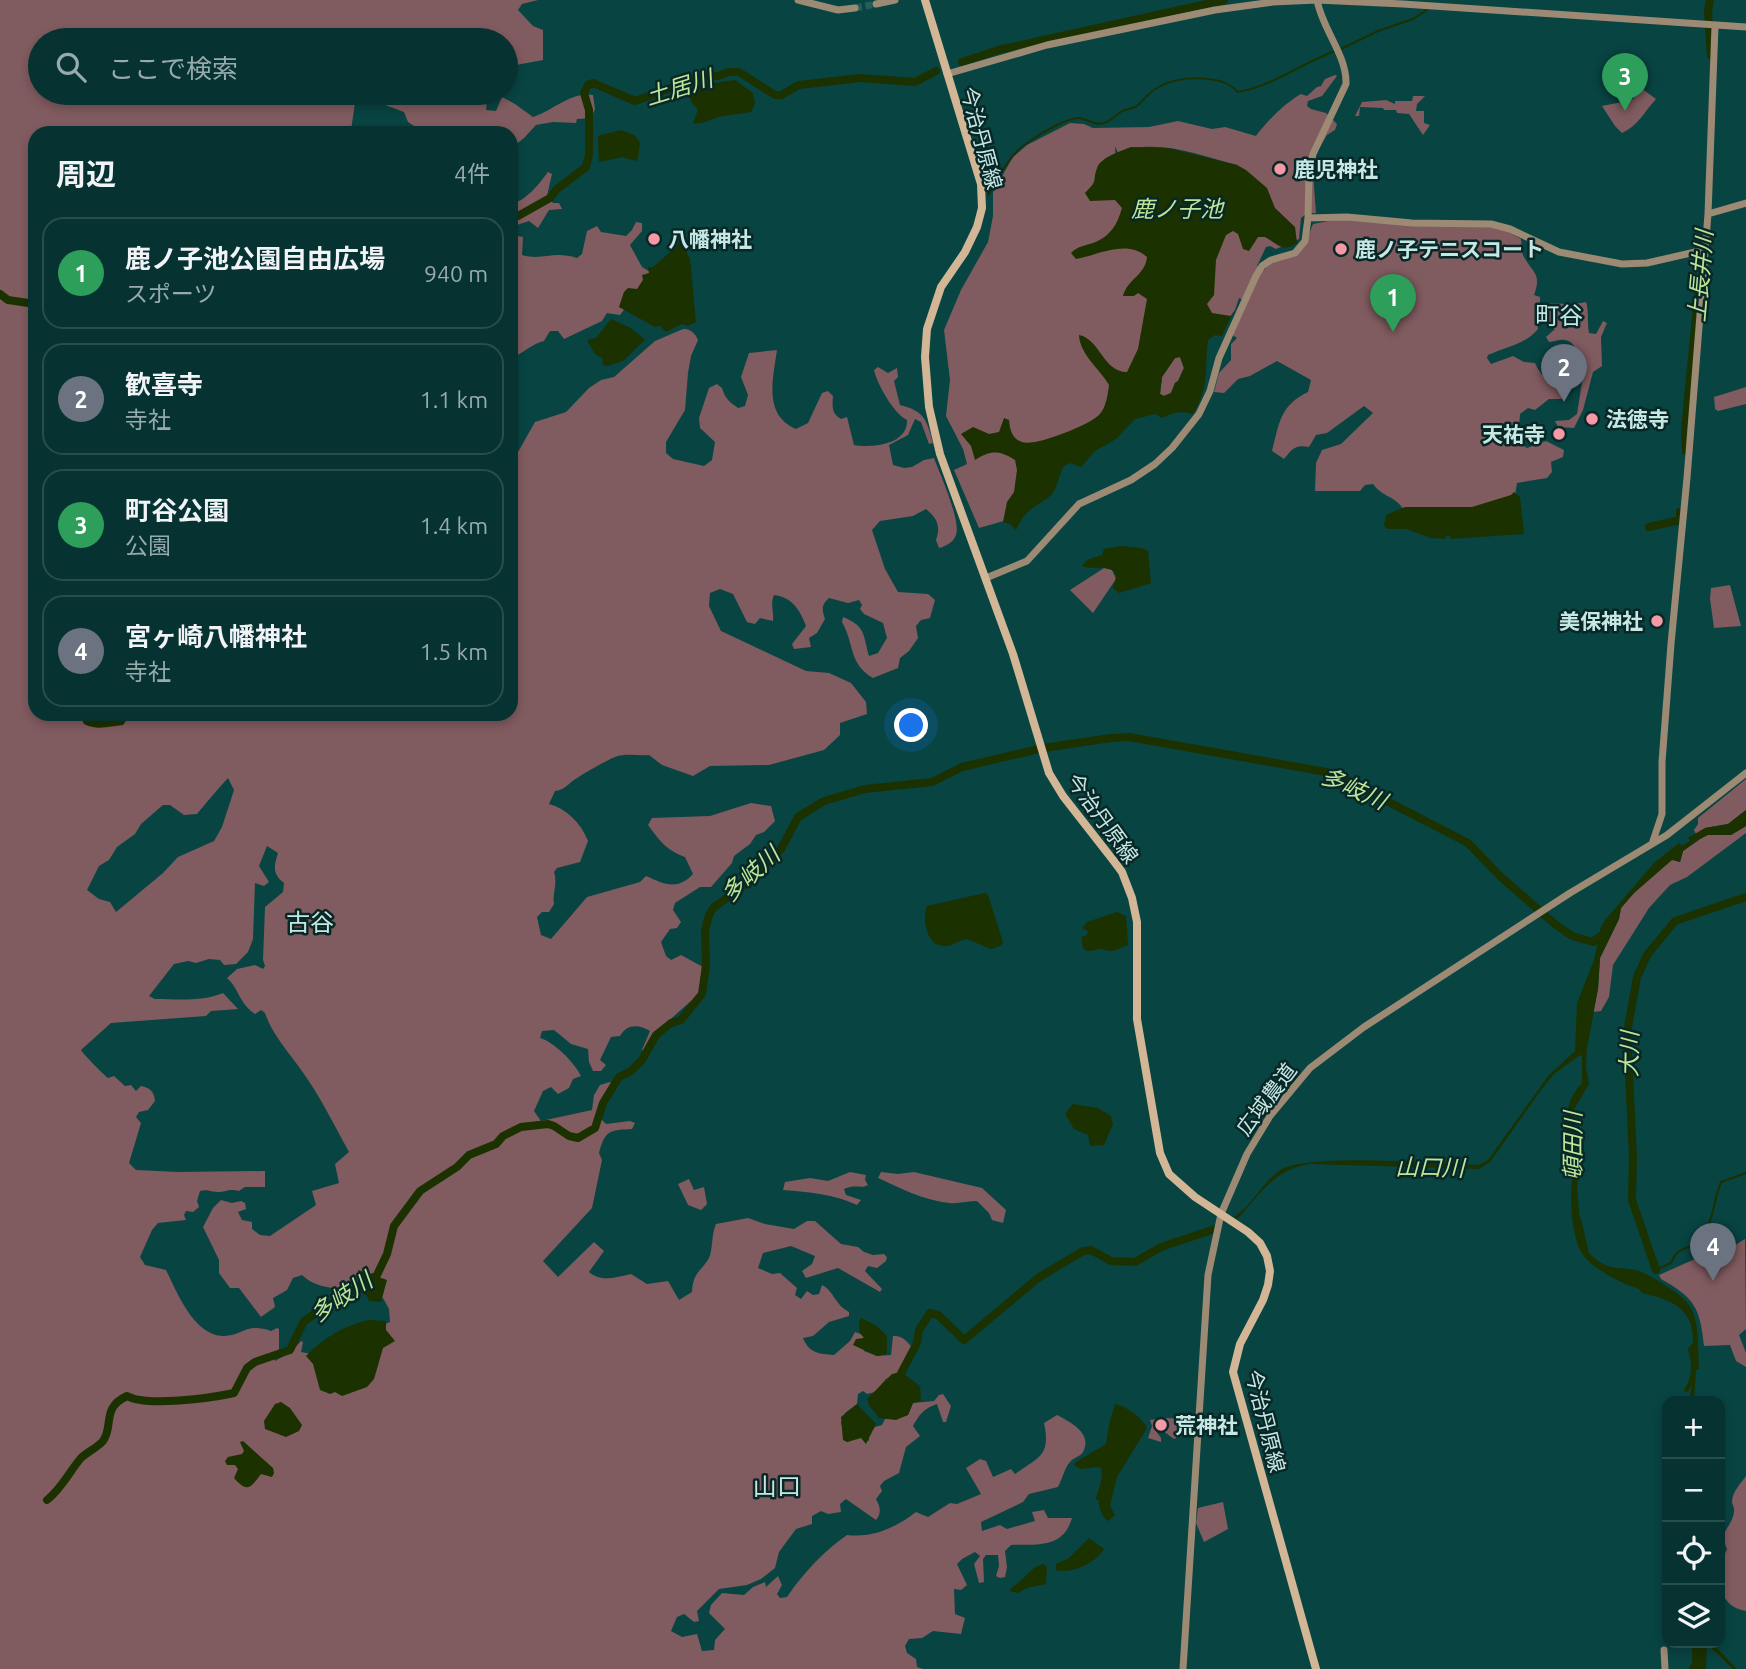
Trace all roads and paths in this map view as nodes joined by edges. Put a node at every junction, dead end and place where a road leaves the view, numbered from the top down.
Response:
1 (798, 0) edge
2 (895, 0) edge
3 (925, 0) edge
4 (1317, 0) edge
5 (876, 4) dead end
6 (855, 8) tunnel mouth
7 (1716, 26) junction
8 (1746, 27) edge
9 (947, 74) junction
10 (1746, 203) edge
11 (1708, 215) junction
12 (1308, 218) junction
13 (1704, 250) junction
14 (986, 578) junction
15 (1746, 773) edge
16 (1651, 845) junction
17 (1221, 1214) junction
18 (1664, 1650) dead end
19 (1184, 1669) edge
20 (1316, 1669) edge
21 (1665, 1669) edge

1 - 6 street
2 - 5 street
3 - 9 main road, 今治丹原線
4 - 7 street
4 - 9 street
4 - 12 street
7 - 8 street
7 - 11 street
9 - 14 main road, 今治丹原線
10 - 11 street
11 - 13 street
12 - 13 street
12 - 14 street
13 - 16 street
14 - 17 main road, 今治丹原線
15 - 16 street, 広域農道
16 - 17 street, 広域農道
17 - 19 street, 広域農道
17 - 20 main road, 今治丹原線
18 - 21 street

